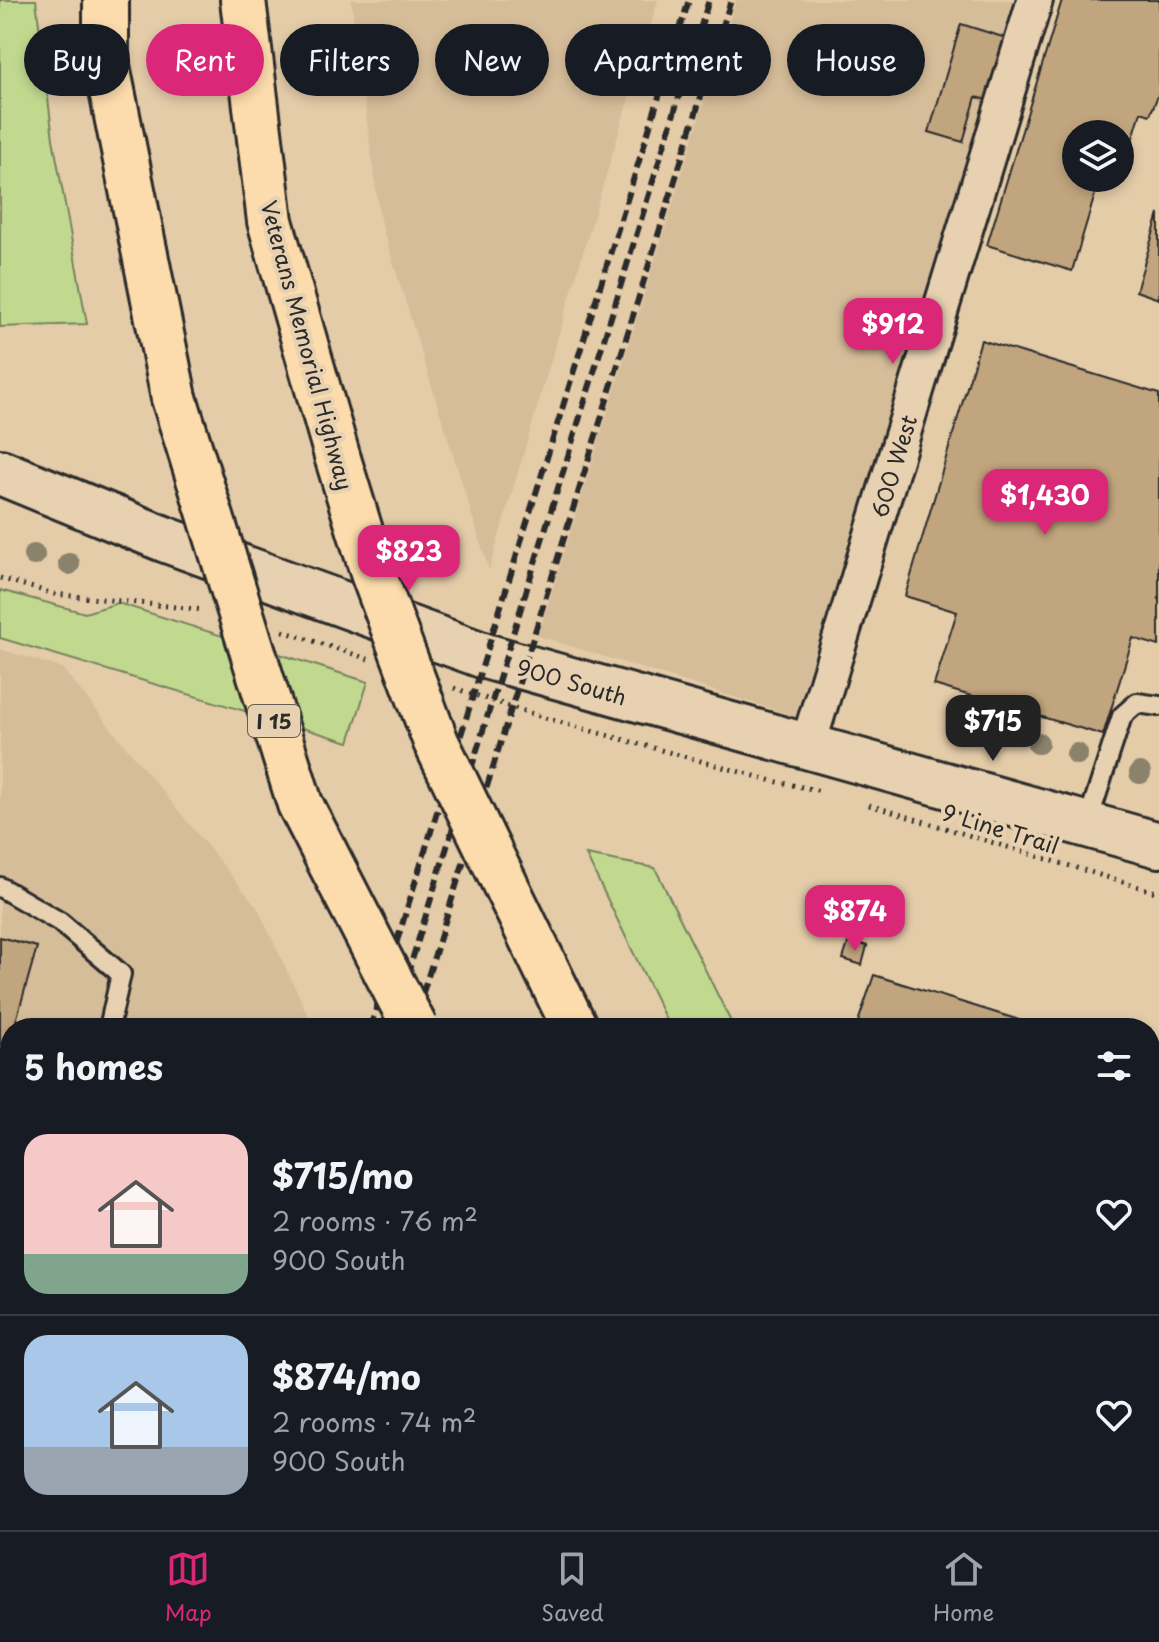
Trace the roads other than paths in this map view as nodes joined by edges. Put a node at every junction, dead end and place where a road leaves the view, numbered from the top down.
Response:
1 (106, 0) edge
2 (243, 0) edge
3 (1035, 0) edge
4 (0, 472) edge
5 (1159, 706) edge
6 (807, 748) junction
7 (1087, 824) junction
8 (1159, 845) edge
9 (0, 887) edge
10 (111, 1018) edge
11 (410, 1018) edge
12 (570, 1018) edge

1 - 11 highway, I 15, bridge
2 - 12 highway, Veterans Memorial Highway, bridge
3 - 6 street, 600 West
4 - 6 street, 900 South
5 - 7 lane
6 - 7 street, 900 South
7 - 8 street, 900 South
9 - 10 lane

